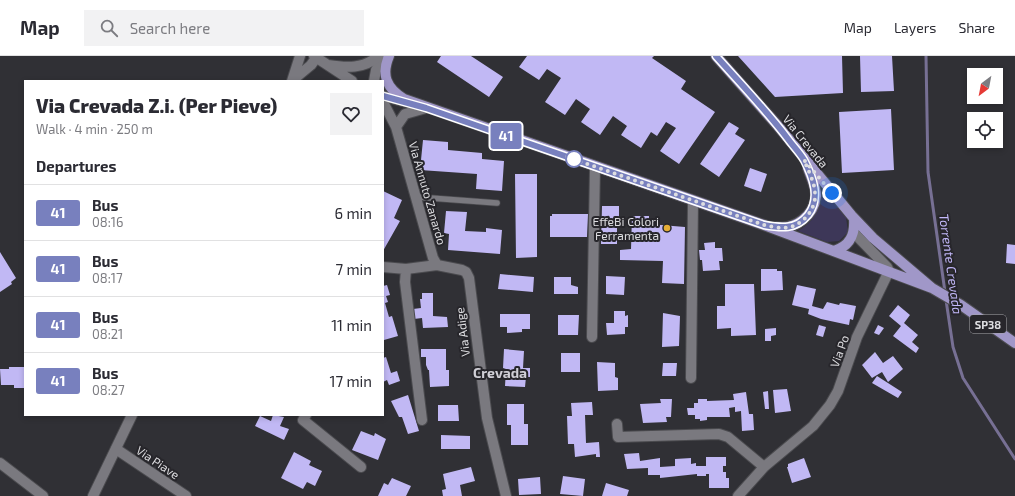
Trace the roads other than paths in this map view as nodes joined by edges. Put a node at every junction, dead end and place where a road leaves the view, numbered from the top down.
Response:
1 (300, 56) edge
2 (379, 56) edge
3 (385, 56) edge
4 (389, 56) edge
5 (716, 56) edge
6 (315, 57) edge
7 (328, 65) junction
8 (293, 80) edge
9 (294, 80) edge
10 (350, 80) edge
11 (374, 80) edge
12 (384, 96) edge
13 (384, 104) edge
14 (426, 108) junction
15 (396, 127) junction
16 (804, 160) junction
17 (595, 167) junction
18 (417, 197) junction
19 (693, 200) junction
20 (497, 203) dead end
21 (854, 219) junction
22 (764, 225) junction
23 (854, 234) junction
24 (834, 251) junction
25 (437, 265) junction
26 (384, 267) edge
27 (406, 268) junction
28 (889, 271) junction
29 (932, 288) junction
30 (592, 337) dead end
31 (1015, 343) edge
32 (691, 378) dead end
33 (132, 416) edge
34 (305, 416) edge
35 (422, 420) dead end
36 (617, 424) dead end
37 (116, 449) junction
38 (0, 464) edge
39 (360, 467) dead end
40 (764, 467) junction
41 (43, 496) edge
42 (93, 496) edge
43 (186, 496) edge
44 (506, 496) edge
45 (738, 496) edge

1 - 8 street
2 - 7 street
3 - 11 street
4 - 14 main road, Via Crevada
5 - 16 main road, Via Crevada
6 - 7 street
6 - 9 street
7 - 10 street
12 - 14 street, Via Crevada
13 - 15 street, Via Annuto Zanardo
14 - 15 street
14 - 17 main road, Via Crevada
15 - 18 street, Via Annuto Zanardo
16 - 21 main road, Via Crevada
16 - 22 main road
17 - 19 main road, Via Crevada
17 - 30 street
18 - 20 lane
18 - 25 street, Via Annuto Zanardo
19 - 22 main road, Via Crevada
19 - 32 street
21 - 23 main road
21 - 29 main road, Via Crevada
22 - 24 main road, Via Crevada
23 - 24 main road
23 - 28 street
24 - 28 main road, Via Crevada
25 - 27 street, Via Adige
25 - 44 street, Via Adige
26 - 27 street, Via Adige
27 - 35 street
28 - 29 main road, Via Crevada
28 - 40 street, Via Po
29 - 31 main road, Via Crevada / SP38
33 - 37 street
34 - 39 street
36 - 40 street
37 - 42 street
37 - 43 street, Via Piave
38 - 41 street
40 - 45 street, Via Po

